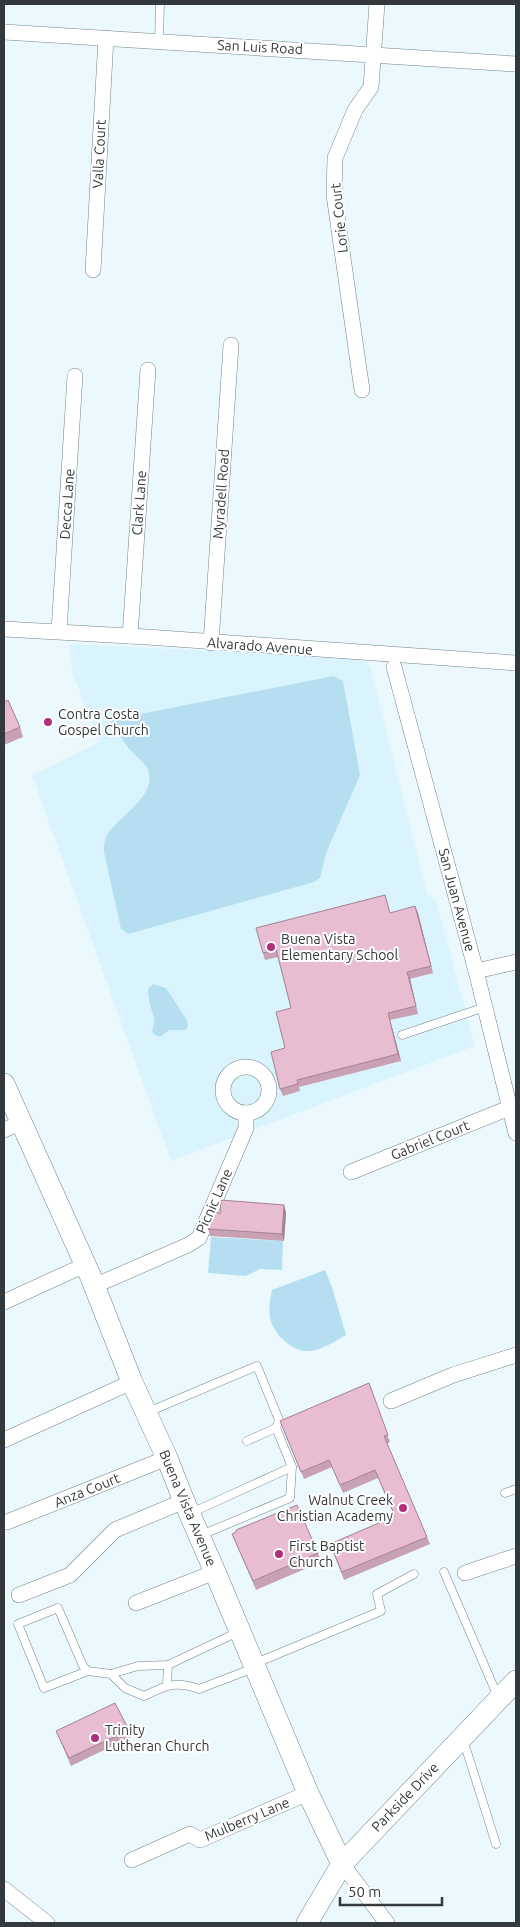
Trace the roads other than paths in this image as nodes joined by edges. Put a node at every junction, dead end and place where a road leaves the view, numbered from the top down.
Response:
1 (160, 4) edge
2 (377, 4) edge
3 (4, 32) edge
4 (106, 38) junction
5 (159, 42) junction
6 (374, 54) junction
7 (516, 64) edge
8 (93, 270) dead end
9 (231, 345) dead end
10 (148, 370) dead end
11 (75, 376) dead end
12 (362, 390) dead end
13 (4, 629) edge
14 (59, 631) junction
15 (130, 636) junction
16 (211, 642) junction
17 (516, 663) edge
18 (394, 667) dead end
19 (516, 962) edge
20 (476, 971) junction
21 (485, 1008) junction
22 (402, 1035) dead end
23 (4, 1084) edge
24 (509, 1108) junction
25 (246, 1113) dead end
26 (12, 1126) edge
27 (516, 1133) edge
28 (351, 1172) dead end
29 (86, 1265) junction
30 (94, 1286) junction
31 (4, 1302) edge
32 (516, 1355) edge
33 (132, 1382) junction
34 (391, 1401) dead end
35 (146, 1412) junction
36 (276, 1428) junction
37 (4, 1440) edge
38 (247, 1441) dead end
39 (167, 1458) junction
40 (292, 1468) junction
41 (516, 1489) edge
42 (505, 1493) dead end
43 (186, 1508) junction
44 (7, 1522) dead end
45 (199, 1536) junction
46 (516, 1556) edge
47 (215, 1572) junction
48 (444, 1572) dead end
49 (465, 1573) dead end
50 (414, 1574) dead end
51 (19, 1595) dead end
52 (136, 1603) dead end
53 (240, 1631) junction
54 (168, 1665) junction
55 (255, 1666) junction
56 (88, 1671) junction
57 (111, 1674) junction
58 (516, 1681) edge
59 (167, 1685) junction
60 (499, 1699) junction
61 (462, 1737) junction
62 (308, 1793) junction
63 (496, 1844) dead end
64 (132, 1860) dead end
65 (342, 1864) junction
66 (4, 1889) edge
67 (47, 1923) edge
68 (307, 1923) edge
69 (387, 1923) edge

1 - 5 lane
2 - 6 street, Lorie Court
3 - 4 street, San Luis Road
4 - 5 street, San Luis Road
4 - 8 street, Valla Court
5 - 6 street, San Luis Road
6 - 7 street, San Luis Road
6 - 12 street, Lorie Court
9 - 16 street, Myradell Road
10 - 15 street, Clark Lane
11 - 14 street, Decca Lane
13 - 14 street, Alvarado Avenue
14 - 15 street, Alvarado Avenue
15 - 16 street, Alvarado Avenue
16 - 17 street, Alvarado Avenue
18 - 20 street, San Juan Avenue
19 - 20 street
20 - 21 street, San Juan Avenue
21 - 22 lane
21 - 24 street, San Juan Avenue
23 - 26 street, Buena Vista Avenue
24 - 27 street, San Juan Avenue
24 - 28 street, Gabriel Court
25 - 30 street, Picnic Lane
26 - 29 street, Buena Vista Avenue
29 - 30 street, Buena Vista Avenue
29 - 31 street
30 - 33 street, Buena Vista Avenue
32 - 34 street
33 - 35 street, Buena Vista Avenue
33 - 37 street
35 - 36 lane
35 - 39 street, Buena Vista Avenue
36 - 38 lane
36 - 40 lane
39 - 43 street, Buena Vista Avenue
39 - 44 street, Anza Court
40 - 43 lane
40 - 45 lane
41 - 42 lane
43 - 45 street, Buena Vista Avenue
43 - 51 street
45 - 47 street, Buena Vista Avenue
46 - 49 street
47 - 52 street
47 - 53 street, Buena Vista Avenue
48 - 60 lane
50 - 55 lane
53 - 54 lane
53 - 55 street, Buena Vista Avenue
54 - 57 lane
54 - 59 lane
55 - 59 lane
55 - 62 street, Buena Vista Avenue
56 - 56 lane
56 - 57 lane
57 - 59 lane
58 - 60 street, Parkside Drive
60 - 61 street, Parkside Drive
61 - 63 lane
61 - 65 street, Parkside Drive
62 - 64 street, Mulberry Lane
62 - 65 street, Buena Vista Avenue
65 - 68 street, Parkside Drive
65 - 69 street, Buena Vista Avenue
66 - 67 street

